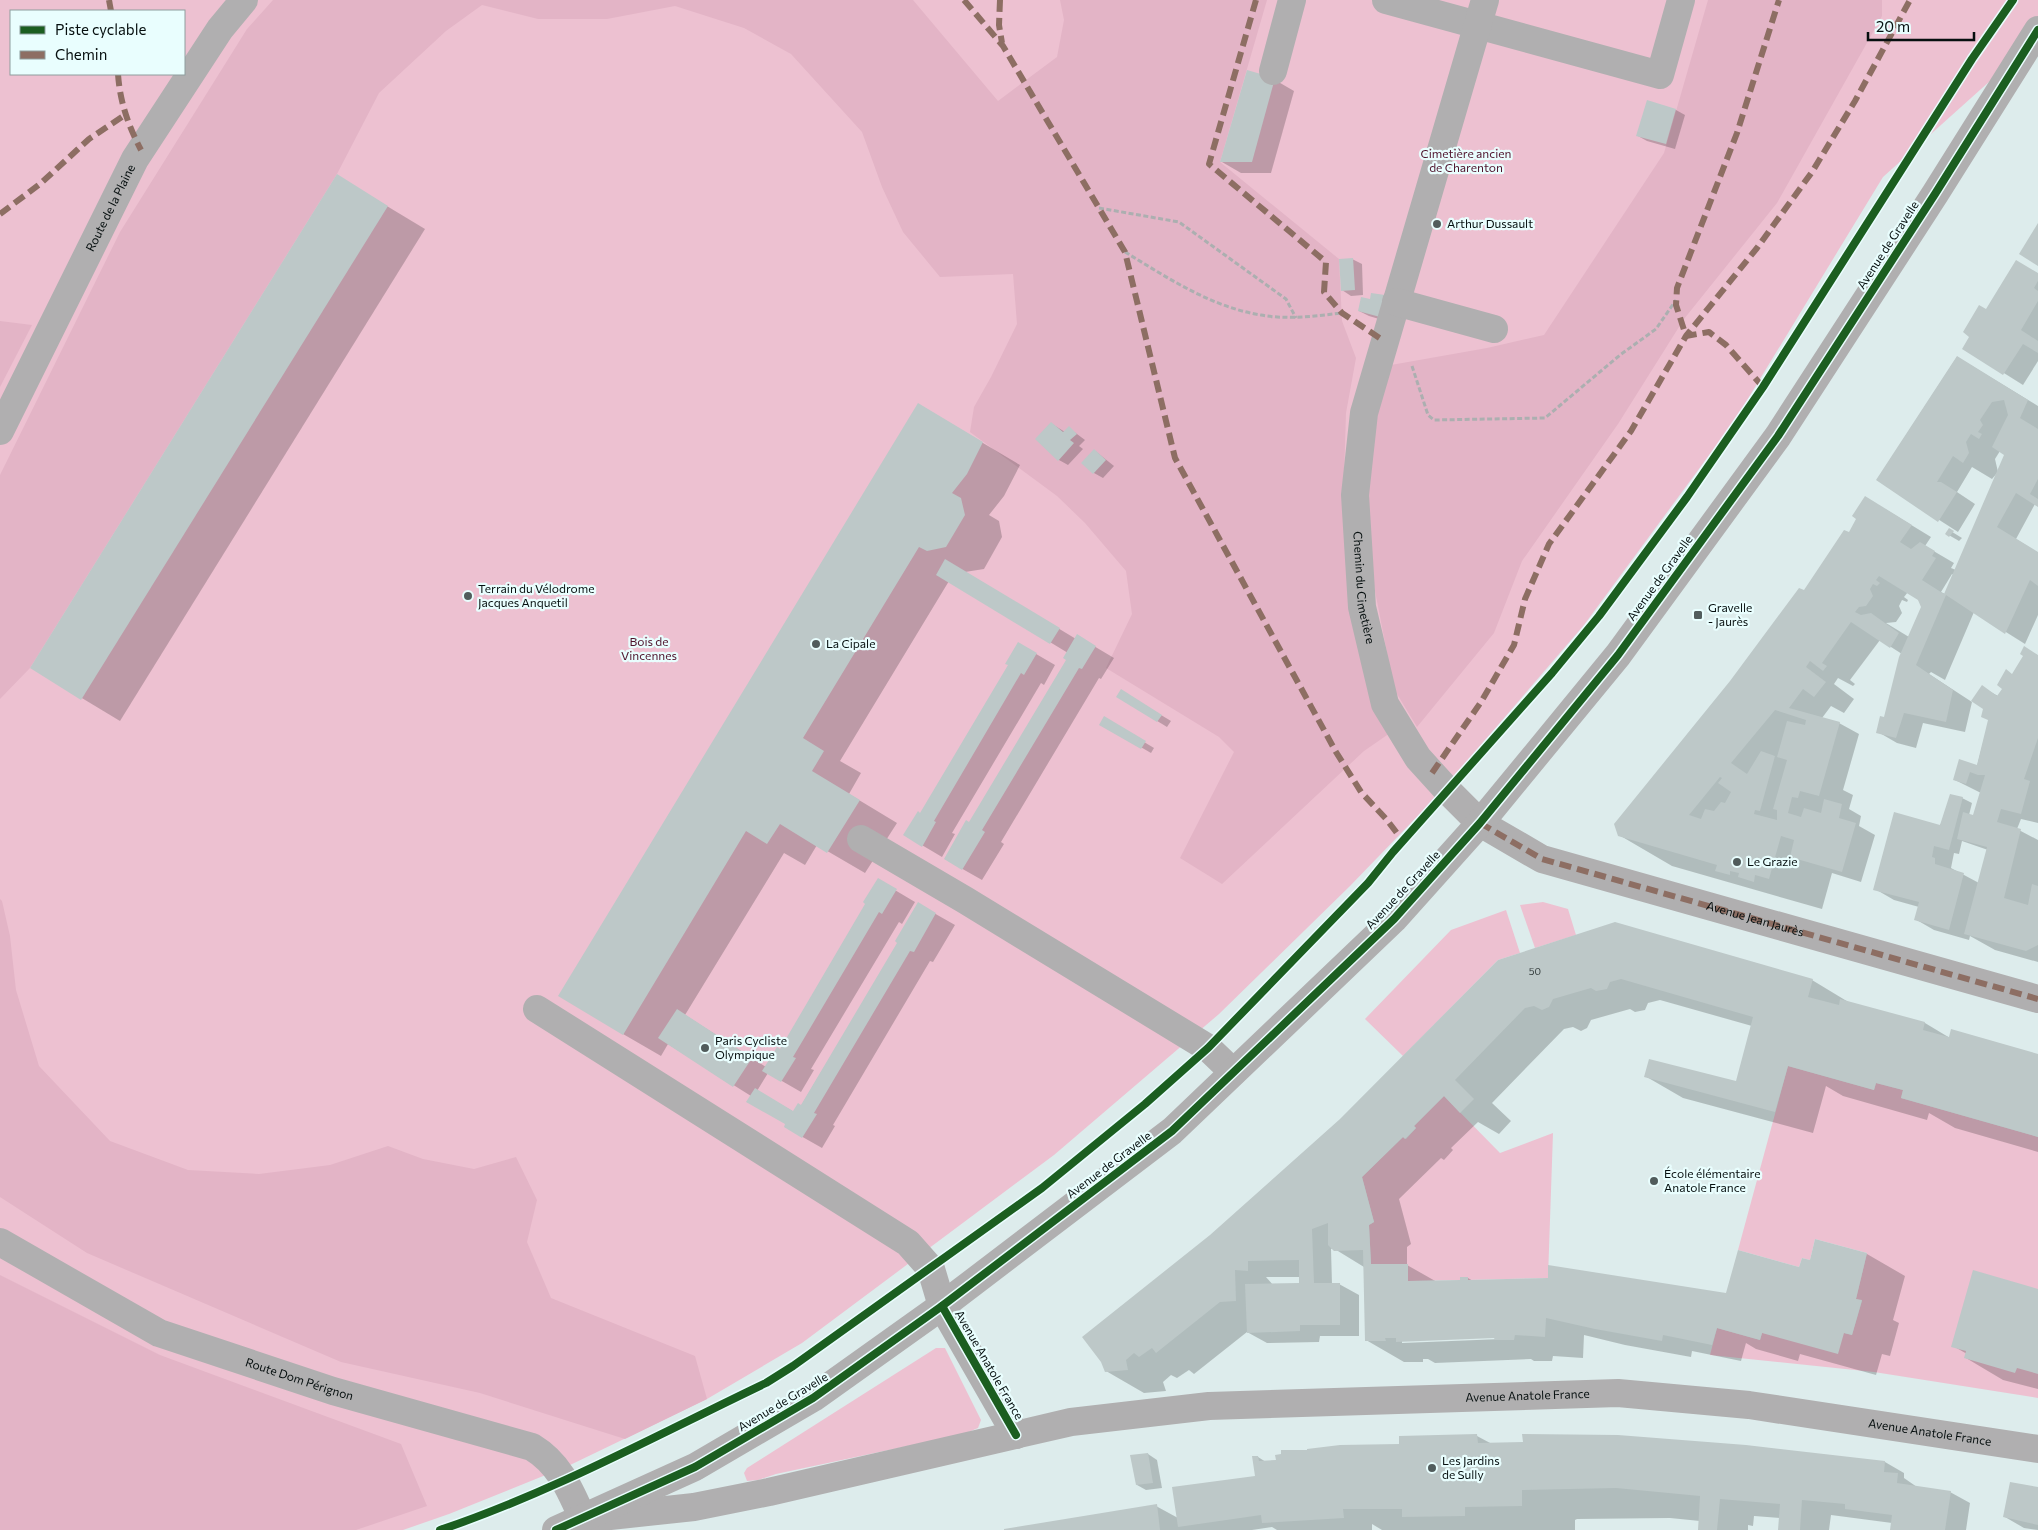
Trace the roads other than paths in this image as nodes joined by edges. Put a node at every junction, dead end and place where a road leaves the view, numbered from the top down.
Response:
1 (244, 0) edge
2 (1292, 0) edge
3 (1386, 0) edge
4 (1485, 0) edge
5 (1681, 0) edge
6 (1477, 26) junction
7 (2035, 40) edge
8 (1272, 72) dead end
9 (1393, 311) junction
10 (1494, 330) dead end
11 (0, 431) edge
12 (1480, 823) junction
13 (861, 839) dead end
14 (2038, 999) edge
15 (537, 1008) dead end
16 (1233, 1072) junction
17 (0, 1242) edge
18 (942, 1306) junction
19 (1016, 1435) junction
20 (2038, 1449) edge
21 (695, 1466) junction
22 (694, 1507) junction
23 (583, 1519) junction
24 (556, 1530) edge

1 - 11 street, Route de la Plaine
2 - 8 street
3 - 6 street
4 - 6 street, Chemin du Cimetière
5 - 6 street
6 - 9 street, Chemin du Cimetière
7 - 12 street, Avenue de Gravelle
9 - 10 street
9 - 12 street, Chemin du Cimetière
12 - 14 street, Avenue Jean Jaurès
12 - 16 street, Avenue de Gravelle
13 - 16 street
15 - 18 street, Avenue Anatole France
16 - 18 street, Avenue de Gravelle
17 - 23 street, Route Dom Pérignon
18 - 19 street, Avenue Anatole France
18 - 21 street, Avenue de Gravelle
19 - 20 street, Avenue Anatole France
19 - 22 street, Avenue Anatole France
21 - 22 street
21 - 23 street, Avenue de Gravelle
22 - 23 street, Avenue Anatole France
23 - 24 street, Avenue de Gravelle

